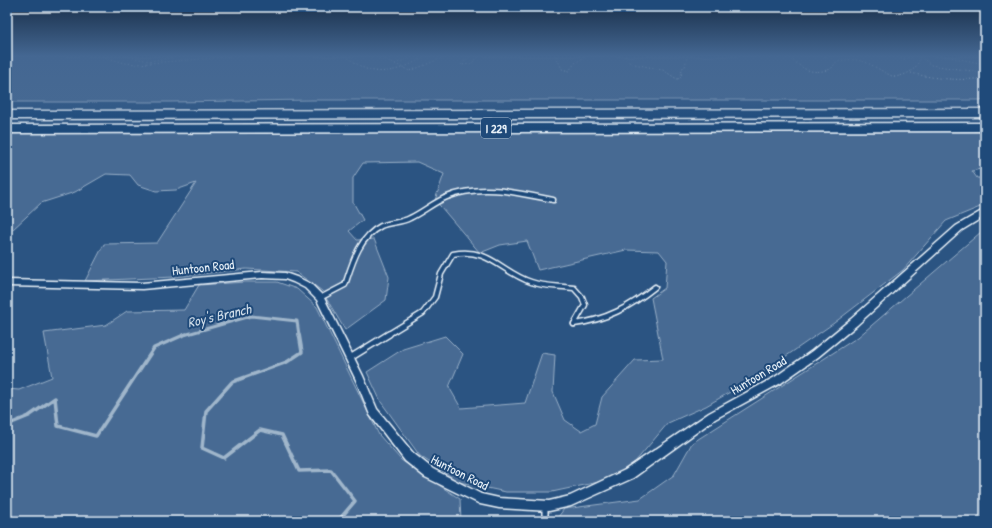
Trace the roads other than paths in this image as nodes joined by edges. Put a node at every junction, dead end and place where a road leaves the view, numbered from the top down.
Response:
1 (985, 113) edge
2 (7, 115) edge
3 (985, 127) edge
4 (7, 129) edge
5 (553, 200) dead end
6 (985, 212) edge
7 (7, 283) edge
8 (655, 286) dead end
9 (320, 298) junction
10 (350, 358) junction
11 (545, 506) junction
12 (545, 521) edge

1 - 2 highway, I 229
3 - 4 highway, I 229
5 - 9 lane
6 - 11 street, Huntoon Road
7 - 9 street, Huntoon Road
8 - 10 lane
9 - 10 street, Huntoon Road
10 - 11 street, Huntoon Road
11 - 12 lane

